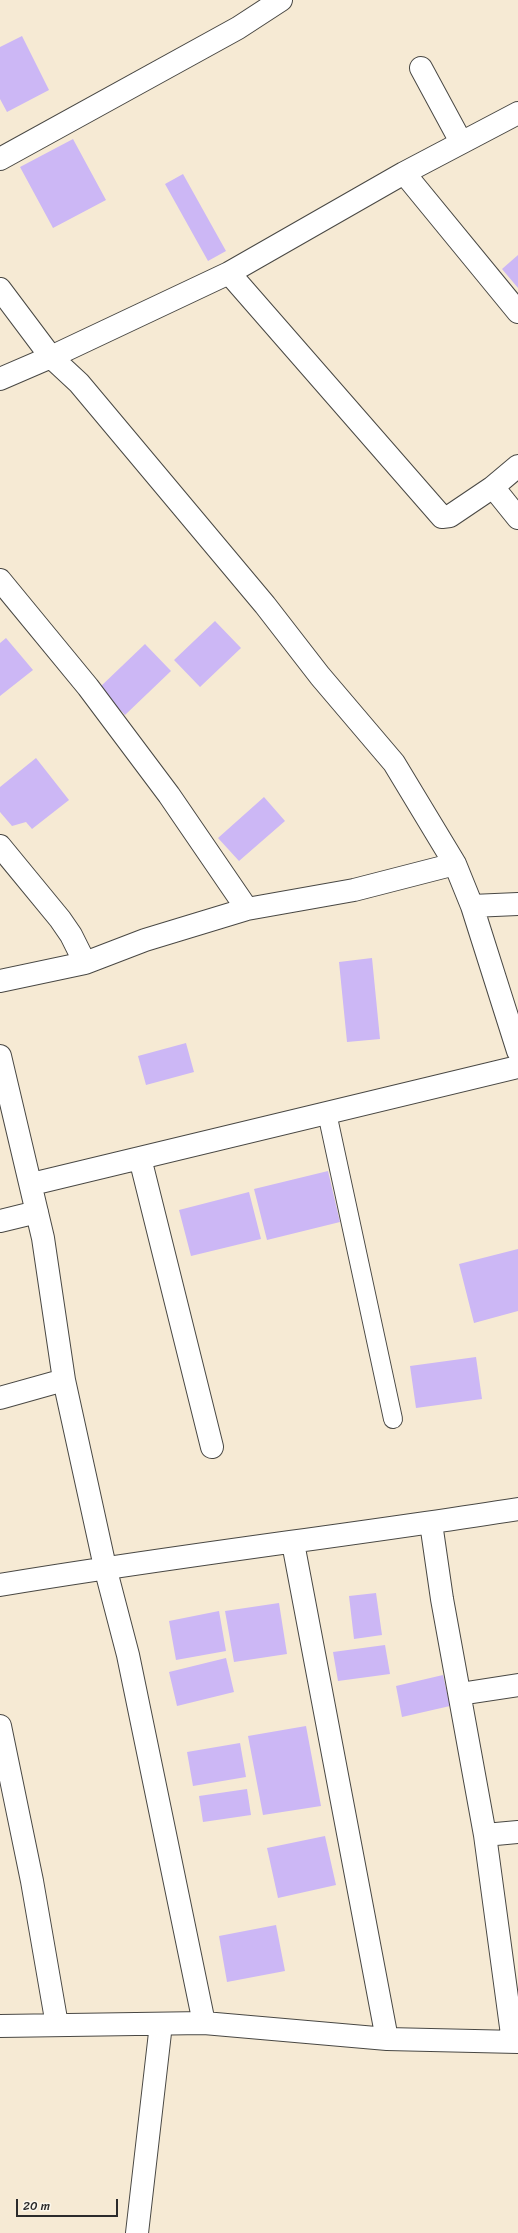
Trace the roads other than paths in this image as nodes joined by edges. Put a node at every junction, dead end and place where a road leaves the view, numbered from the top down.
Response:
1 (281, 0) edge
2 (421, 68) dead end
3 (518, 113) edge
4 (461, 142) junction
5 (0, 159) edge
6 (404, 173) junction
7 (229, 272) junction
8 (0, 289) edge
9 (518, 312) edge
10 (52, 357) junction
11 (0, 379) edge
12 (518, 466) edge
13 (493, 487) junction
14 (518, 518) edge
15 (0, 580) edge
16 (0, 846) edge
17 (455, 864) junction
18 (518, 904) edge
19 (472, 906) junction
20 (247, 909) junction
21 (85, 963) junction
22 (0, 981) edge
23 (518, 1051) edge
24 (0, 1056) edge
25 (518, 1067) edge
26 (327, 1113) junction
27 (140, 1158) junction
28 (32, 1184) junction
29 (37, 1212) junction
30 (0, 1221) edge
31 (64, 1380) junction
32 (0, 1398) edge
33 (393, 1419) dead end
34 (212, 1447) dead end
35 (518, 1509) edge
36 (431, 1523) junction
37 (293, 1543) junction
38 (105, 1567) junction
39 (0, 1585) edge
40 (518, 1686) edge
41 (460, 1694) junction
42 (0, 1726) edge
43 (518, 1832) edge
44 (485, 1835) junction
45 (204, 2023) junction
46 (161, 2024) junction
47 (0, 2026) edge
48 (57, 2026) junction
49 (387, 2039) junction
50 (515, 2042) edge
51 (137, 2233) edge

1 - 5 street
2 - 4 street
3 - 4 street
4 - 6 street
6 - 7 street
6 - 9 street
7 - 10 street
7 - 13 street
8 - 10 street
10 - 11 street
10 - 17 street
12 - 13 street
13 - 14 street
15 - 20 street
16 - 21 street
17 - 19 street
17 - 20 street
18 - 19 street
19 - 23 street
20 - 21 street
21 - 22 street
24 - 28 street
25 - 26 street
26 - 27 street
26 - 33 lane
27 - 28 street
27 - 34 street
28 - 29 street
29 - 30 street
29 - 31 street
31 - 32 street
31 - 38 street
35 - 36 street
36 - 37 street
36 - 41 street
37 - 38 street
37 - 49 street
38 - 39 street
38 - 45 street
40 - 41 street
41 - 44 street
42 - 48 street
43 - 44 street
44 - 50 street
45 - 46 street
45 - 49 street
46 - 48 street
46 - 51 street
47 - 48 street
49 - 50 street

